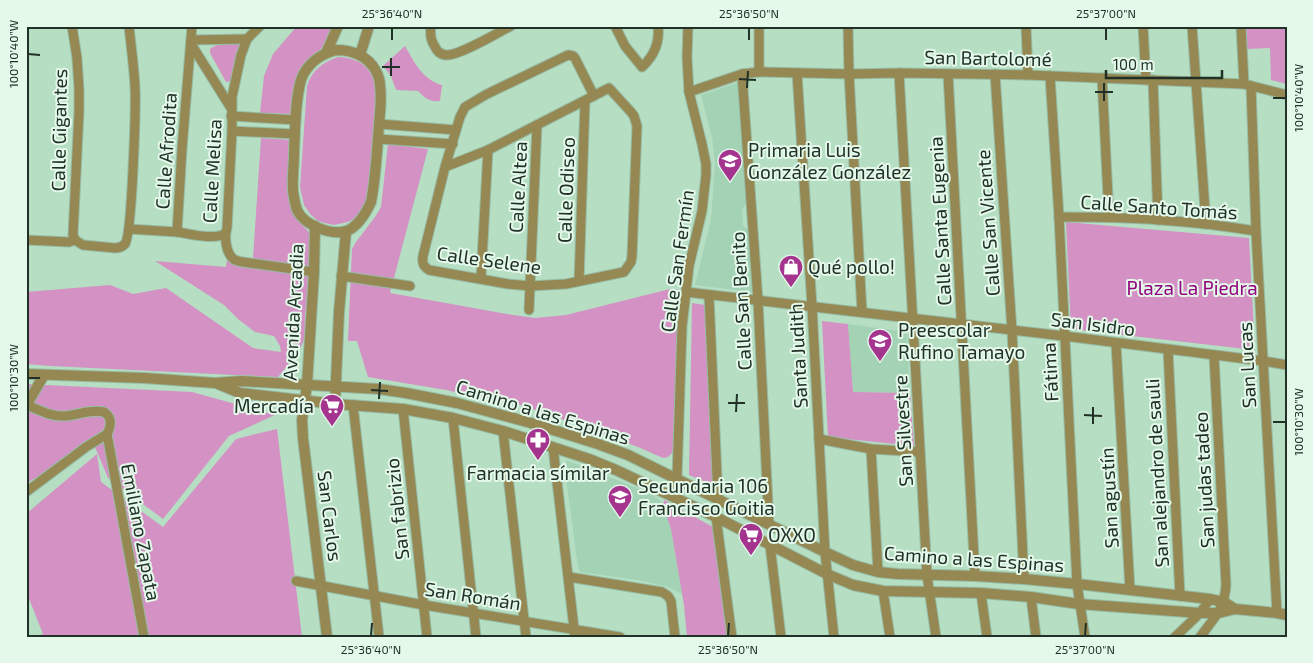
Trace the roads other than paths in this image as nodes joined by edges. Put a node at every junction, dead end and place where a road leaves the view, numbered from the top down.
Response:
1 (72, 26) edge
2 (129, 26) edge
3 (192, 26) edge
4 (260, 26) edge
5 (338, 26) edge
6 (369, 26) edge
7 (431, 26) edge
8 (615, 26) edge
9 (658, 26) edge
10 (688, 26) edge
11 (759, 26) edge
12 (848, 26) edge
13 (1026, 26) edge
14 (1143, 26) edge
15 (1192, 26) edge
16 (1241, 26) edge
17 (507, 27) edge
18 (247, 39) junction
19 (191, 42) junction
20 (326, 53) junction
21 (360, 55) junction
22 (207, 71) junction
23 (188, 72) junction
24 (759, 72) junction
25 (797, 73) junction
26 (899, 73) junction
27 (742, 74) junction
28 (849, 74) junction
29 (948, 74) junction
30 (995, 74) junction
31 (1028, 75) junction
32 (1050, 76) junction
33 (1102, 78) junction
34 (1150, 80) junction
35 (1195, 82) junction
36 (1247, 85) junction
37 (689, 92) junction
38 (1287, 95) edge
39 (594, 96) junction
40 (585, 101) junction
41 (231, 112) junction
42 (296, 120) junction
43 (379, 124) junction
44 (537, 125) junction
45 (456, 130) junction
46 (232, 131) junction
47 (295, 134) junction
48 (378, 139) junction
49 (453, 144) junction
50 (488, 150) junction
51 (445, 168) junction
52 (1059, 217) junction
53 (1109, 217) junction
54 (1158, 220) junction
55 (1206, 224) junction
56 (315, 226) junction
57 (129, 229) junction
58 (346, 231) junction
59 (1256, 231) junction
60 (177, 232) junction
61 (225, 234) junction
62 (74, 237) junction
63 (26, 240) edge
64 (314, 272) junction
65 (342, 276) junction
66 (481, 278) junction
67 (579, 281) junction
68 (410, 286) dead end
69 (530, 286) junction
70 (686, 292) junction
71 (709, 296) junction
72 (758, 301) junction
73 (812, 306) junction
74 (529, 310) dead end
75 (862, 312) junction
76 (912, 319) junction
77 (962, 325) junction
78 (1012, 331) junction
79 (1064, 336) junction
80 (1116, 344) junction
81 (1168, 350) junction
82 (1214, 356) junction
83 (1262, 361) junction
84 (1287, 365) edge
85 (26, 374) edge
86 (44, 374) junction
87 (215, 382) junction
88 (307, 385) junction
89 (337, 388) junction
90 (304, 400) junction
91 (335, 404) junction
92 (353, 405) junction
93 (27, 406) edge
94 (403, 409) junction
95 (453, 418) junction
96 (503, 431) junction
97 (107, 434) junction
98 (819, 439) junction
99 (553, 447) junction
100 (871, 448) junction
101 (920, 452) junction
102 (677, 478) junction
103 (26, 492) edge
104 (675, 497) junction
105 (718, 499) junction
106 (716, 517) junction
107 (769, 525) junction
108 (770, 544) junction
109 (825, 552) junction
110 (878, 572) junction
111 (827, 574) junction
112 (927, 575) junction
113 (975, 576) junction
114 (569, 577) junction
115 (1024, 579) junction
116 (296, 581) dead end
117 (1077, 584) junction
118 (321, 585) junction
119 (1130, 590) junction
120 (883, 591) junction
121 (929, 592) junction
122 (981, 593) junction
123 (374, 596) junction
124 (1180, 596) junction
125 (1031, 597) junction
126 (1210, 599) junction
127 (1224, 602) junction
128 (1079, 604) junction
129 (424, 605) junction
130 (1235, 609) junction
131 (473, 612) junction
132 (1200, 613) junction
133 (1218, 613) junction
134 (1282, 614) edge
135 (524, 621) junction
136 (575, 633) edge
137 (144, 637) edge
138 (327, 637) edge
139 (379, 637) edge
140 (427, 637) edge
141 (476, 637) edge
142 (526, 637) edge
143 (620, 637) edge
144 (674, 637) edge
145 (732, 637) edge
146 (781, 637) edge
147 (834, 637) edge
148 (890, 637) edge
149 (936, 637) edge
150 (987, 637) edge
151 (1036, 637) edge
152 (1085, 637) edge
153 (1175, 637) edge
154 (1200, 637) edge

1 - 62 street, Calle Gigantes
2 - 57 street
3 - 19 street, Calle Afrodita
4 - 18 street, Calle Melisa
5 - 20 street
6 - 21 street
7 - 17 street
8 - 9 street
10 - 37 street, Calle San Fermín
11 - 24 street
12 - 28 street
13 - 31 street
14 - 34 street
15 - 35 street
16 - 36 street, San Lucas
18 - 19 street
18 - 41 street, Calle Melisa
19 - 22 street
19 - 23 street, Calle Afrodita
20 - 21 street
20 - 42 street
21 - 43 street
22 - 23 street, Calle Afrodita
22 - 41 street
23 - 60 street, Calle Afrodita
24 - 25 street, San Bartolomé
24 - 27 street, San Bartolomé
25 - 28 street, San Bartolomé
25 - 73 street, Santa Judith
26 - 28 street, San Bartolomé
26 - 29 street, San Bartolomé
26 - 76 street, San Silvestre
27 - 37 street, San Bartolomé
27 - 72 street, Calle San Benito
28 - 75 street
29 - 30 street, San Bartolomé
29 - 77 street, Calle Santa Eugenia
30 - 31 street, San Bartolomé
30 - 78 street, Calle San Vicente
31 - 32 street, San Bartolomé
32 - 33 street, San Bartolomé
32 - 52 street, Fátima
33 - 34 street, San Bartolomé
33 - 53 street
34 - 35 street, San Bartolomé
34 - 54 street
35 - 36 street, San Bartolomé
35 - 55 street
36 - 38 street, San Bartolomé
36 - 59 street, San Lucas
37 - 70 street, Calle San Fermín
39 - 40 street
39 - 45 street, Calle Selene
39 - 67 street, Calle Selene
40 - 44 street
40 - 67 street, Calle Odiseo
41 - 42 street
41 - 46 street, Calle Melisa
42 - 47 street
43 - 45 street
43 - 48 street
44 - 50 street
44 - 69 street, Calle Altea
45 - 49 street, Calle Selene
46 - 47 street
46 - 61 street, Calle Melisa
47 - 56 street
48 - 49 street
48 - 58 street
49 - 51 street, Calle Selene
50 - 51 street
50 - 66 street
51 - 66 street, Calle Selene
52 - 53 street, Calle Santo Tomás
52 - 79 street, Fátima
53 - 54 street, Calle Santo Tomás
54 - 55 street, Calle Santo Tomás
55 - 59 street, Calle Santo Tomás
56 - 58 street
56 - 64 street, Avenida Arcadia
57 - 60 street, Calle Melisa
57 - 62 street
58 - 65 street
59 - 83 street, San Lucas
60 - 61 street, Calle Melisa
61 - 64 street
62 - 63 street
64 - 88 street, Avenida Arcadia
65 - 68 street
65 - 89 street
66 - 69 street, Calle Selene
67 - 69 street, Calle Selene
69 - 74 street, Calle Altea
70 - 71 street, San Isidro
70 - 102 street, Calle San Fermín
71 - 72 street, San Isidro
71 - 105 street
72 - 73 street, San Isidro
72 - 107 street, Calle San Benito
73 - 75 street, San Isidro
73 - 98 street, Santa Judith
75 - 76 street, San Isidro
76 - 77 street, San Isidro
76 - 101 street, San Silvestre
77 - 78 street, San Isidro
77 - 113 street, Calle Santa Eugenia
78 - 79 street, San Isidro
78 - 115 street, Calle San Vicente
79 - 80 street, San Isidro
79 - 117 street, Fátima
80 - 81 street, San Isidro
80 - 119 street, San agustín
81 - 82 street, San Isidro
81 - 124 street, San alejandro de sauli
82 - 83 street, San Isidro
82 - 127 street, San judas tadeo
83 - 84 street, San Isidro
83 - 134 street, San Lucas
85 - 86 street, Camino a las Espinas
86 - 87 street, Camino a las Espinas
86 - 93 street
87 - 88 street, Camino a las Espinas
87 - 90 street, Camino a las Espinas
88 - 89 street, Camino a las Espinas
88 - 90 street, Avenida Arcadia
89 - 91 street
89 - 102 street, Camino a las Espinas
90 - 91 street, Camino a las Espinas
90 - 118 street, San Carlos
91 - 92 street, Camino a las Espinas
92 - 94 street, Camino a las Espinas
92 - 123 street
93 - 97 street, Emiliano Zapata
94 - 95 street, Camino a las Espinas
94 - 129 street, San fabrizio
95 - 96 street, Camino a las Espinas
95 - 131 street
96 - 99 street, Camino a las Espinas
96 - 135 street
97 - 103 street
97 - 137 street, Emiliano Zapata
98 - 100 street
98 - 109 street, Santa Judith
99 - 104 street, Camino a las Espinas
99 - 114 street
100 - 101 street
100 - 110 street
101 - 112 street, San Silvestre
102 - 104 street, Calle San Fermín
102 - 105 street, Camino a las Espinas
104 - 106 street, Camino a las Espinas
105 - 107 street, Camino a las Espinas
106 - 108 street, Camino a las Espinas
106 - 145 street
107 - 109 street, Camino a las Espinas
108 - 111 street, Camino a las Espinas
108 - 146 street
109 - 110 street, Camino a las Espinas
109 - 111 street, Santa Judith
110 - 112 street, Camino a las Espinas
111 - 120 street, Camino a las Espinas
111 - 147 street, Santa Judith
112 - 113 street, Camino a las Espinas
112 - 121 street, San Silvestre
113 - 115 street, Camino a las Espinas
114 - 136 street
114 - 144 street
115 - 117 street, Camino a las Espinas
116 - 118 street, San Román
117 - 119 street, Camino a las Espinas
117 - 128 street, Fátima
118 - 123 street, San Román
118 - 138 street, San Carlos
119 - 124 street, Camino a las Espinas
120 - 121 street, Camino a las Espinas
120 - 148 street
121 - 122 street, Camino a las Espinas
121 - 149 street, San Silvestre
122 - 125 street, Camino a las Espinas
122 - 150 street
123 - 129 street, San Román
123 - 139 street
124 - 126 street, Camino a las Espinas
125 - 128 street, Camino a las Espinas
125 - 151 street
126 - 127 street, Camino a las Espinas
126 - 132 street
127 - 130 street
127 - 133 street
128 - 132 street, Camino a las Espinas
128 - 152 street, Fátima
129 - 131 street, San Román
129 - 140 street, San fabrizio
130 - 133 street
130 - 134 street
131 - 135 street, San Román
131 - 141 street
132 - 133 street, Camino a las Espinas
132 - 153 street
133 - 154 street
135 - 136 street, San Román
135 - 142 street
136 - 143 street, San Román

